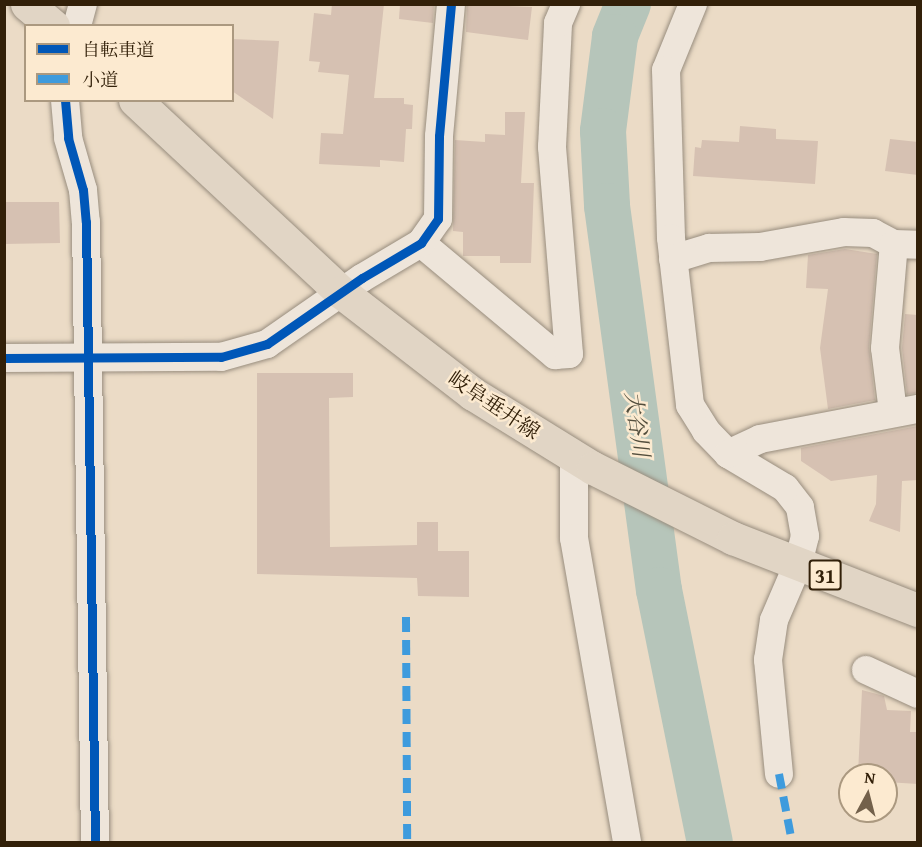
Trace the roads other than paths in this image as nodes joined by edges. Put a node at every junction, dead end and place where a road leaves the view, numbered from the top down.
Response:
1 (27, 4) edge
2 (83, 4) edge
3 (452, 4) edge
4 (566, 4) edge
5 (693, 4) edge
6 (51, 24) edge
7 (78, 24) edge
8 (65, 102) edge
9 (137, 102) edge
10 (421, 243) junction
11 (906, 244) edge
12 (673, 259) junction
13 (341, 292) junction
14 (4, 358) edge
15 (89, 358) junction
16 (905, 410) edge
17 (728, 454) junction
18 (583, 462) junction
19 (798, 564) junction
20 (918, 610) edge
21 (866, 670) dead end
22 (918, 694) edge
23 (779, 774) dead end
24 (94, 843) edge
25 (627, 843) edge

1 - 6 main road
2 - 7 street
3 - 10 street
4 - 10 street
5 - 12 street
8 - 15 street
9 - 13 main road, 岐阜垂井線 / 31
10 - 13 street
11 - 12 street
11 - 16 street
12 - 17 street
13 - 15 street
13 - 18 main road, 岐阜垂井線 / 31
14 - 15 street
15 - 24 street
16 - 17 street
17 - 19 street
18 - 19 main road, 岐阜垂井線 / 31
18 - 25 street
19 - 20 main road, 岐阜垂井線 / 31
19 - 23 street
21 - 22 street

